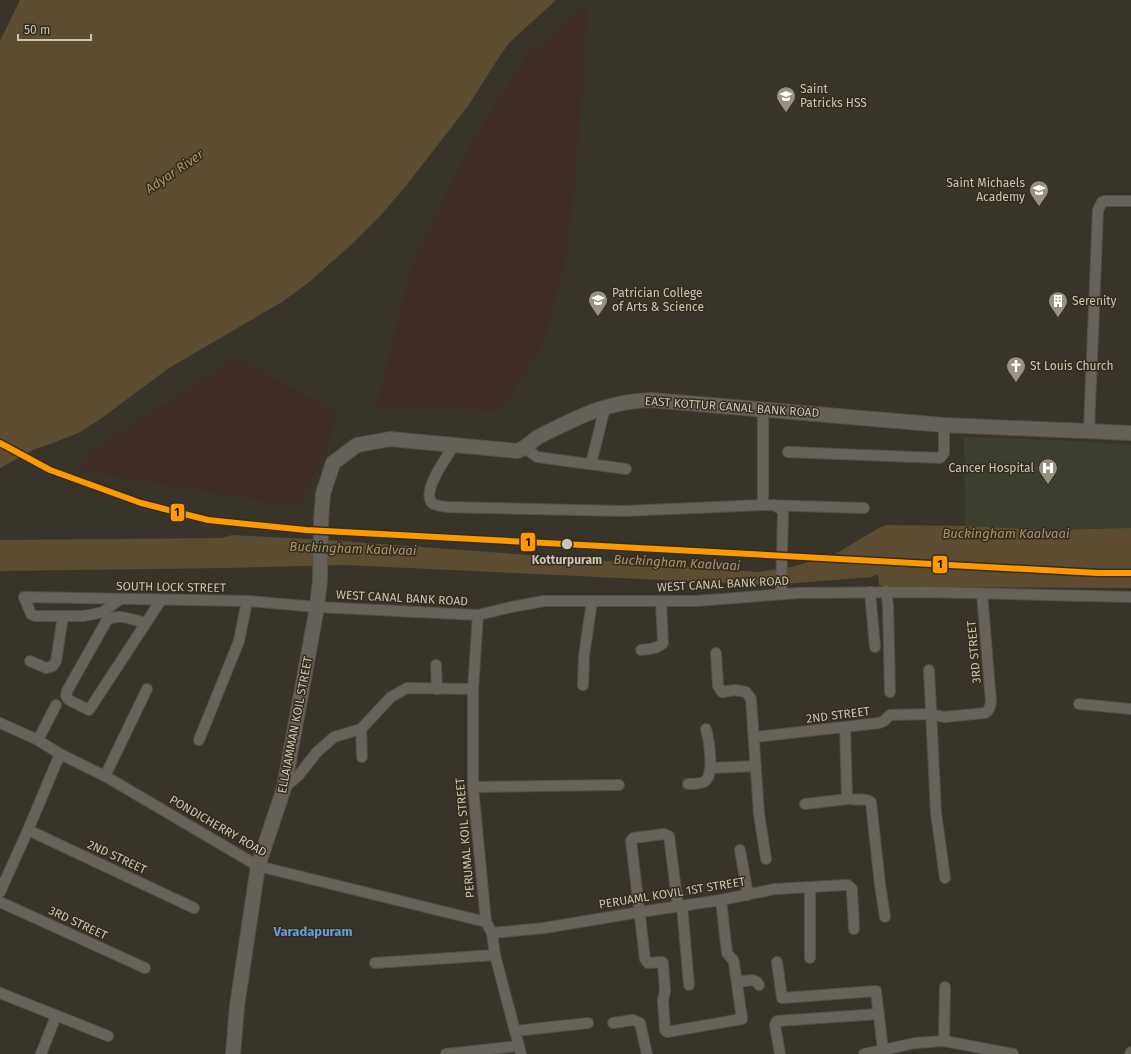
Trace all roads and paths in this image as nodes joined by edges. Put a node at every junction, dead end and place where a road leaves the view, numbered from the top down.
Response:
1 (1131, 201) edge
2 (605, 407) junction
3 (763, 410) junction
4 (944, 425) junction
5 (1089, 430) junction
6 (1131, 432) edge
7 (455, 444) junction
8 (525, 448) junction
9 (788, 452) dead end
10 (591, 464) junction
11 (626, 469) dead end
12 (763, 505) junction
13 (774, 506) junction
14 (864, 508) dead end
15 (781, 590) junction
16 (886, 591) junction
17 (870, 592) junction
18 (982, 593) junction
19 (1131, 597) edge
20 (119, 600) junction
21 (161, 600) junction
22 (247, 601) junction
23 (592, 601) junction
24 (660, 601) junction
25 (318, 607) junction
26 (478, 615) junction
27 (63, 616) junction
28 (146, 623) junction
29 (875, 647) dead end
30 (641, 650) dead end
31 (716, 653) dead end
32 (30, 661) dead end
33 (436, 666) dead end
34 (929, 670) dead end
35 (583, 685) dead end
36 (436, 688) junction
37 (147, 689) dead end
38 (473, 689) junction
39 (890, 692) dead end
40 (1079, 704) dead end
41 (56, 705) dead end
42 (990, 709) joint
43 (1131, 709) edge
44 (931, 714) junction
45 (0, 723) edge
46 (845, 728) junction
47 (361, 729) junction
48 (706, 729) dead end
49 (39, 738) junction
50 (199, 740) dead end
51 (755, 740) junction
52 (60, 754) junction
53 (362, 757) dead end
54 (756, 766) junction
55 (711, 768) junction
56 (105, 776) junction
57 (688, 784) dead end
58 (619, 785) dead end
59 (472, 787) junction
60 (284, 788) junction
61 (848, 799) junction
62 (805, 804) dead end
63 (28, 830) junction
64 (740, 850) dead end
65 (766, 860) dead end
66 (258, 866) junction
67 (945, 878) dead end
68 (810, 887) junction
69 (0, 892) edge
70 (748, 895) junction
71 (721, 900) junction
72 (0, 902) edge
73 (680, 906) junction
74 (194, 908) dead end
75 (640, 912) junction
76 (885, 917) dead end
77 (486, 922) junction
78 (854, 928) dead end
79 (492, 933) junction
80 (495, 955) junction
81 (810, 958) dead end
82 (777, 962) dead end
83 (375, 963) dead end
84 (144, 968) dead end
85 (737, 982) junction
86 (689, 985) dead end
87 (759, 985) dead end
88 (945, 987) dead end
89 (0, 992) edge
90 (879, 1014) junction
91 (56, 1016) junction
92 (588, 1023) dead end
93 (613, 1023) dead end
94 (515, 1031) junction
95 (108, 1036) dead end
96 (944, 1041) junction
97 (520, 1050) edge
98 (883, 1050) junction
99 (41, 1054) edge
100 (233, 1054) edge
101 (446, 1054) edge
102 (647, 1054) edge
103 (780, 1054) edge
104 (864, 1054) edge
105 (1013, 1054) edge

1 - 5 street
2 - 3 street, EAST KOTTUR CANAL BANK ROAD
2 - 8 street, EAST KOTTUR CANAL BANK ROAD
2 - 10 street
3 - 4 street, EAST KOTTUR CANAL BANK ROAD
3 - 12 street
4 - 5 street, EAST KOTTUR CANAL BANK ROAD
4 - 9 street
5 - 6 street, EAST KOTTUR CANAL BANK ROAD
7 - 8 street
7 - 12 street
7 - 25 street, ELLAIAMMAN KOIL STREET
8 - 10 street
10 - 11 street
12 - 13 street
13 - 14 street
13 - 15 street
15 - 17 street, WEST CANAL BANK ROAD
15 - 24 street, WEST CANAL BANK ROAD
16 - 17 street, WEST CANAL BANK ROAD
16 - 18 street, WEST CANAL BANK ROAD
16 - 39 street
17 - 29 street
18 - 19 street, WEST CANAL BANK ROAD
18 - 42 street, 3RD STREET
20 - 21 street, SOUTH LOCK STREET
20 - 27 street
20 - 27 street, SOUTH LOCK STREET
21 - 22 street, SOUTH LOCK STREET
21 - 28 street
22 - 25 street, SOUTH LOCK STREET
22 - 50 street
23 - 24 street, WEST CANAL BANK ROAD
23 - 26 street, WEST CANAL BANK ROAD
23 - 35 street
24 - 30 street
25 - 26 street, WEST CANAL BANK ROAD
25 - 60 street, ELLAIAMMAN KOIL STREET
26 - 38 street, PERUMAL KOIL STREET
27 - 32 street
28 - 28 street
31 - 51 street
33 - 36 street
34 - 44 street
36 - 38 street
36 - 47 street
37 - 56 street
38 - 59 street, PERUMAL KOIL STREET
40 - 43 street
41 - 49 street
42 - 44 street, 2ND STREET
44 - 46 street, 2ND STREET
44 - 67 street
45 - 49 street, PONDICHERRY ROAD
46 - 51 street, 2ND STREET
46 - 61 street
47 - 53 street
47 - 60 street
48 - 55 street
49 - 52 street, PONDICHERRY ROAD
51 - 54 street
52 - 56 street, PONDICHERRY ROAD
52 - 63 street
54 - 55 street
54 - 65 street
55 - 57 street
56 - 66 street, PONDICHERRY ROAD
58 - 59 street
59 - 77 street, PERUMAL KOIL STREET
60 - 66 street, ELLAIAMMAN KOIL STREET
61 - 62 street
61 - 76 street
63 - 69 street
63 - 74 street, 2ND STREET
64 - 70 street
66 - 77 street, PONDICHERRY ROAD
66 - 100 street, ELLAIAMMAN KOIL STREET
68 - 70 street, PERUAML KOVIL 1ST STREET
68 - 78 street, PERUAML KOVIL 1ST STREET
68 - 81 street
70 - 71 street, PERUAML KOVIL 1ST STREET
71 - 73 street, PERUAML KOVIL 1ST STREET
71 - 85 street
72 - 84 street, 3RD STREET
73 - 75 street, PERUAML KOVIL 1ST STREET
73 - 75 street
73 - 86 street
75 - 79 street, PERUAML KOVIL 1ST STREET
75 - 85 street
77 - 79 street, PERUMAL KOIL STREET
79 - 80 street, PERUMAL KOIL STREET
80 - 83 street
80 - 94 street, PERUMAL KOIL STREET
82 - 90 street
85 - 87 street
88 - 96 street
89 - 91 street
90 - 98 street
90 - 103 street
91 - 95 street
91 - 99 street
92 - 94 street
93 - 102 street
94 - 97 street, PERUMAL KOIL STREET
96 - 98 street
96 - 105 street
97 - 101 street
98 - 104 street

